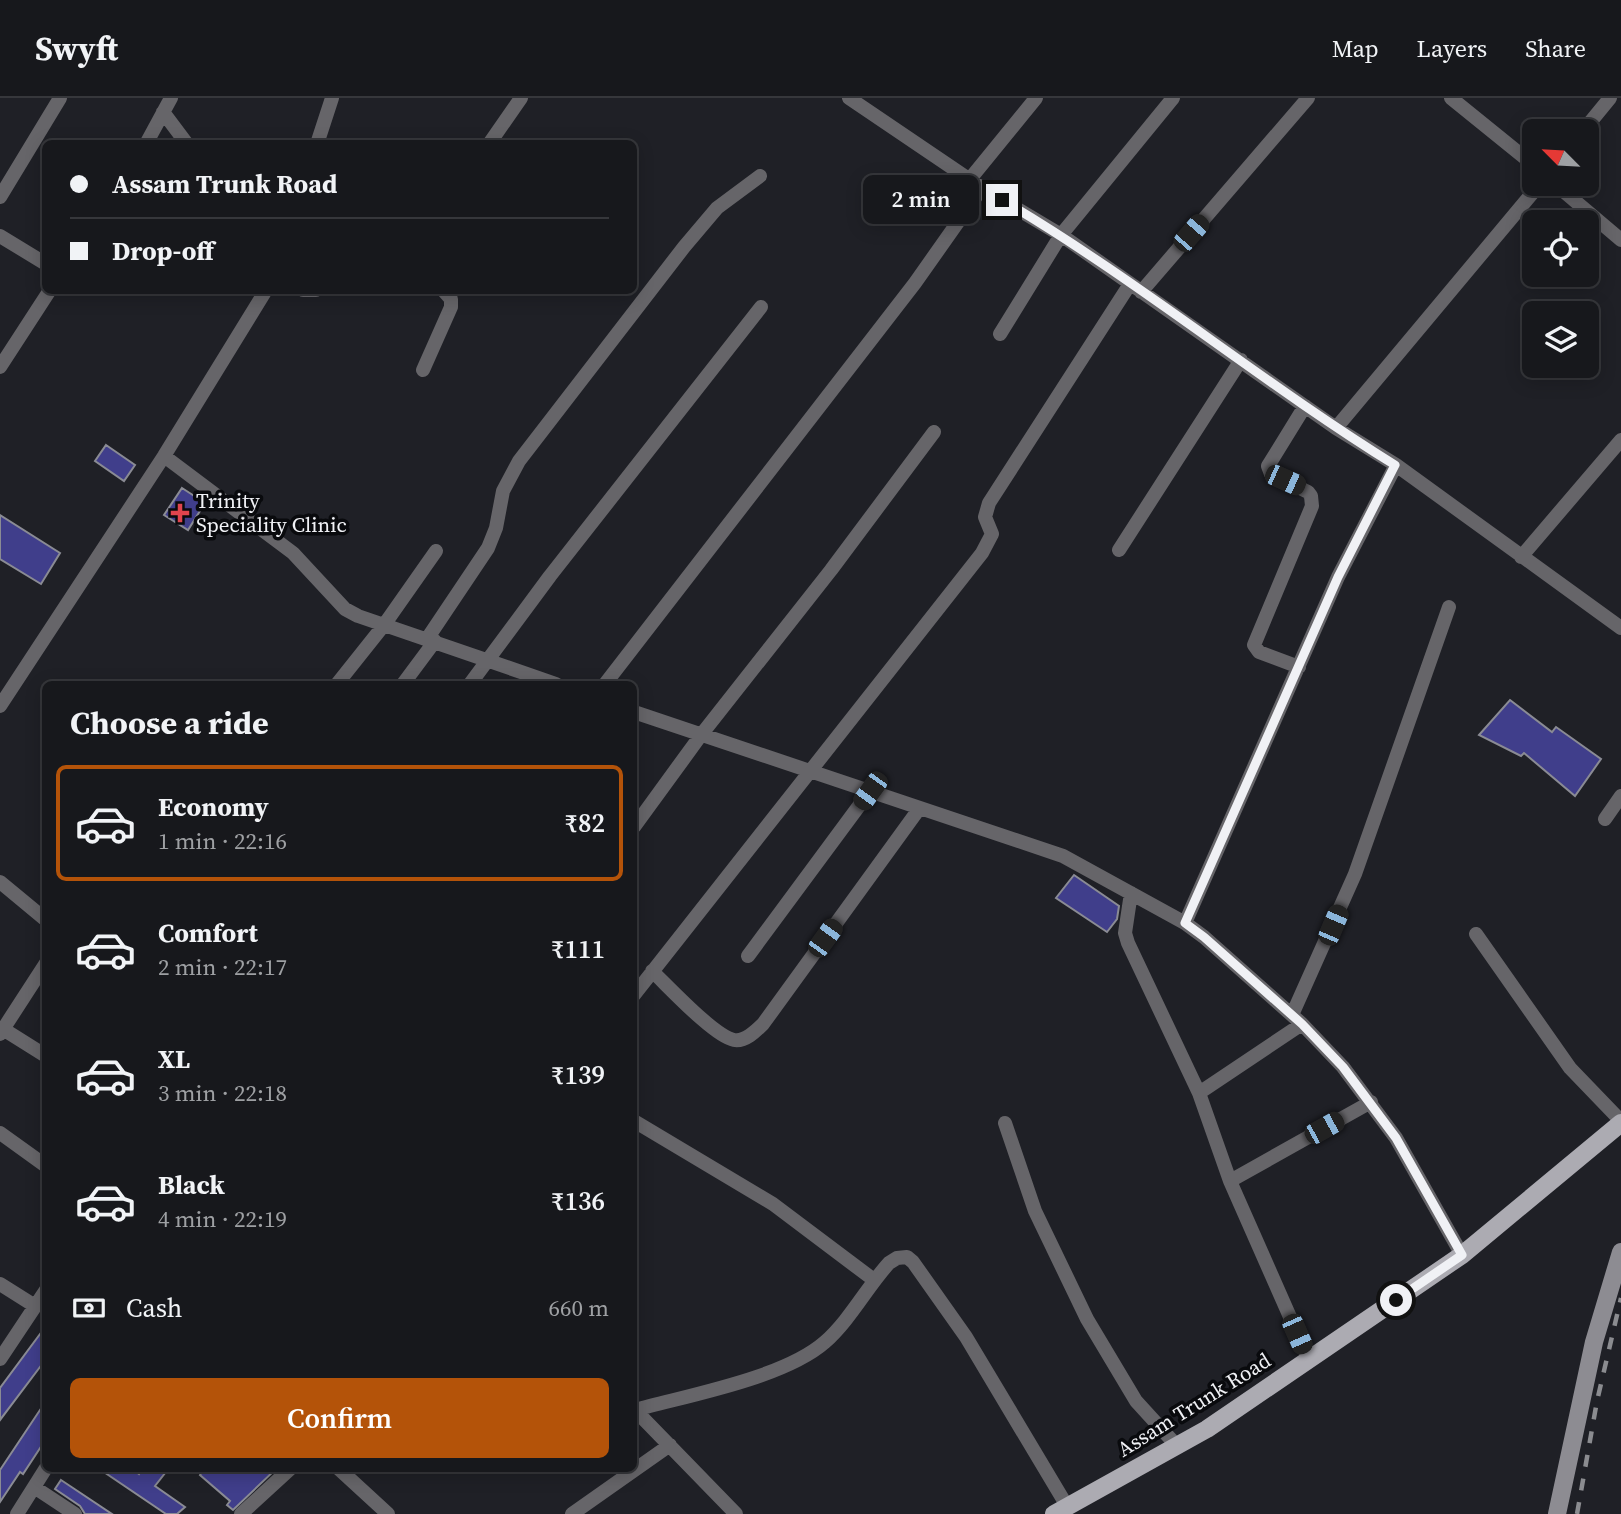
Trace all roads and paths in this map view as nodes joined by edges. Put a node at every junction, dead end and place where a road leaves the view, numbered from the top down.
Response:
1 (60, 98) edge
2 (171, 98) edge
3 (332, 98) edge
4 (521, 98) edge
5 (849, 98) edge
6 (1036, 98) edge
7 (1173, 98) edge
8 (1308, 98) edge
9 (1451, 98) edge
10 (1610, 98) edge
11 (163, 113) junction
12 (1593, 119) edge
13 (148, 140) edge
14 (184, 140) edge
15 (318, 140) edge
16 (492, 140) edge
17 (1522, 155) edge
18 (760, 176) dead end
19 (976, 183) junction
20 (1530, 196) edge
21 (1569, 196) edge
22 (0, 197) edge
23 (1061, 235) junction
24 (0, 236) edge
25 (1621, 240) edge
26 (42, 262) edge
27 (1135, 288) junction
28 (47, 294) edge
29 (264, 294) edge
30 (447, 294) edge
31 (761, 307) dead end
32 (1000, 334) dead end
33 (1241, 360) junction
34 (0, 367) edge
35 (423, 370) dead end
36 (1306, 406) junction
37 (1336, 428) junction
38 (934, 432) dead end
39 (1621, 440) edge
40 (164, 456) junction
41 (1395, 465) junction
42 (1119, 550) dead end
43 (436, 551) dead end
44 (1521, 557) junction
45 (1449, 607) dead end
46 (384, 625) junction
47 (1621, 628) edge
48 (431, 640) junction
49 (488, 662) junction
50 (1299, 667) junction
51 (339, 681) edge
52 (405, 681) edge
53 (472, 681) edge
54 (547, 681) edge
55 (607, 681) edge
56 (0, 706) edge
57 (637, 713) edge
58 (701, 735) junction
59 (809, 770) junction
60 (870, 791) junction
61 (1621, 796) edge
62 (919, 809) junction
63 (1605, 819) dead end
64 (637, 823) edge
65 (0, 882) edge
66 (1131, 893) junction
67 (42, 917) edge
68 (1185, 923) junction
69 (1476, 934) dead end
70 (748, 956) dead end
71 (42, 968) edge
72 (652, 971) junction
73 (637, 991) edge
74 (1297, 1019) junction
75 (2, 1031) edge
76 (42, 1054) edge
77 (1199, 1093) junction
78 (1371, 1102) junction
79 (1621, 1122) edge
80 (637, 1123) edge
81 (1005, 1124) dead end
82 (0, 1133) edge
83 (42, 1163) edge
84 (1230, 1181) junction
85 (1621, 1252) edge
86 (1462, 1255) junction
87 (874, 1280) junction
88 (0, 1284) edge
89 (1615, 1293) edge
90 (42, 1296) edge
91 (36, 1306) junction
92 (0, 1359) edge
93 (1309, 1360) junction
94 (637, 1408) edge
95 (637, 1412) edge
96 (670, 1445) junction
97 (1177, 1446) junction
98 (637, 1468) edge
99 (43, 1472) edge
100 (287, 1472) edge
101 (342, 1472) edge
102 (632, 1472) edge
103 (34, 1487) junction
104 (1060, 1510) edge
105 (17, 1514) edge
106 (75, 1514) edge
107 (241, 1514) edge
108 (388, 1514) edge
109 (572, 1514) edge
110 (736, 1514) edge
111 (1557, 1514) edge

1 - 22 street
2 - 11 street
3 - 15 street
4 - 16 street
5 - 19 street
6 - 19 street
7 - 23 street
8 - 27 street
9 - 17 street
10 - 12 street
11 - 13 street
11 - 14 street
18 - 48 street
19 - 23 street
19 - 55 street
20 - 37 street
21 - 25 street
23 - 27 street
23 - 32 street
24 - 26 street
27 - 33 street
27 - 59 street
28 - 34 street
29 - 40 street
30 - 35 street
31 - 49 street
33 - 36 street
33 - 42 street
36 - 37 street
36 - 50 street
37 - 41 street
38 - 58 street
39 - 44 street
40 - 46 street
40 - 56 street
41 - 44 street
41 - 50 street
43 - 46 street
44 - 47 street
45 - 74 street
46 - 48 street
46 - 51 street
48 - 49 street
48 - 52 street
49 - 53 street
49 - 54 street
50 - 68 street
57 - 58 street
58 - 59 street
58 - 64 street
59 - 60 street
59 - 72 street
60 - 62 street
60 - 70 street
61 - 63 street
62 - 66 street
62 - 72 street
65 - 67 street
66 - 68 street
66 - 77 street
68 - 74 street
69 - 79 street
71 - 75 street
72 - 73 street
74 - 77 street
74 - 78 street
75 - 76 street
77 - 84 street
78 - 84 street
78 - 86 street
79 - 86 main road, Assam Trunk Road
80 - 87 street
81 - 97 street
82 - 83 street
84 - 93 street
85 - 89 main road
86 - 93 main road, Assam Trunk Road
87 - 94 street
87 - 104 street
88 - 91 street
89 - 111 main road
90 - 91 street
91 - 92 street
93 - 97 main road, Assam Trunk Road
95 - 96 street
96 - 98 street
96 - 110 street
97 - 104 main road, Assam Trunk Road
99 - 103 street
100 - 107 street
101 - 108 street
102 - 109 street
103 - 105 street
103 - 106 street

